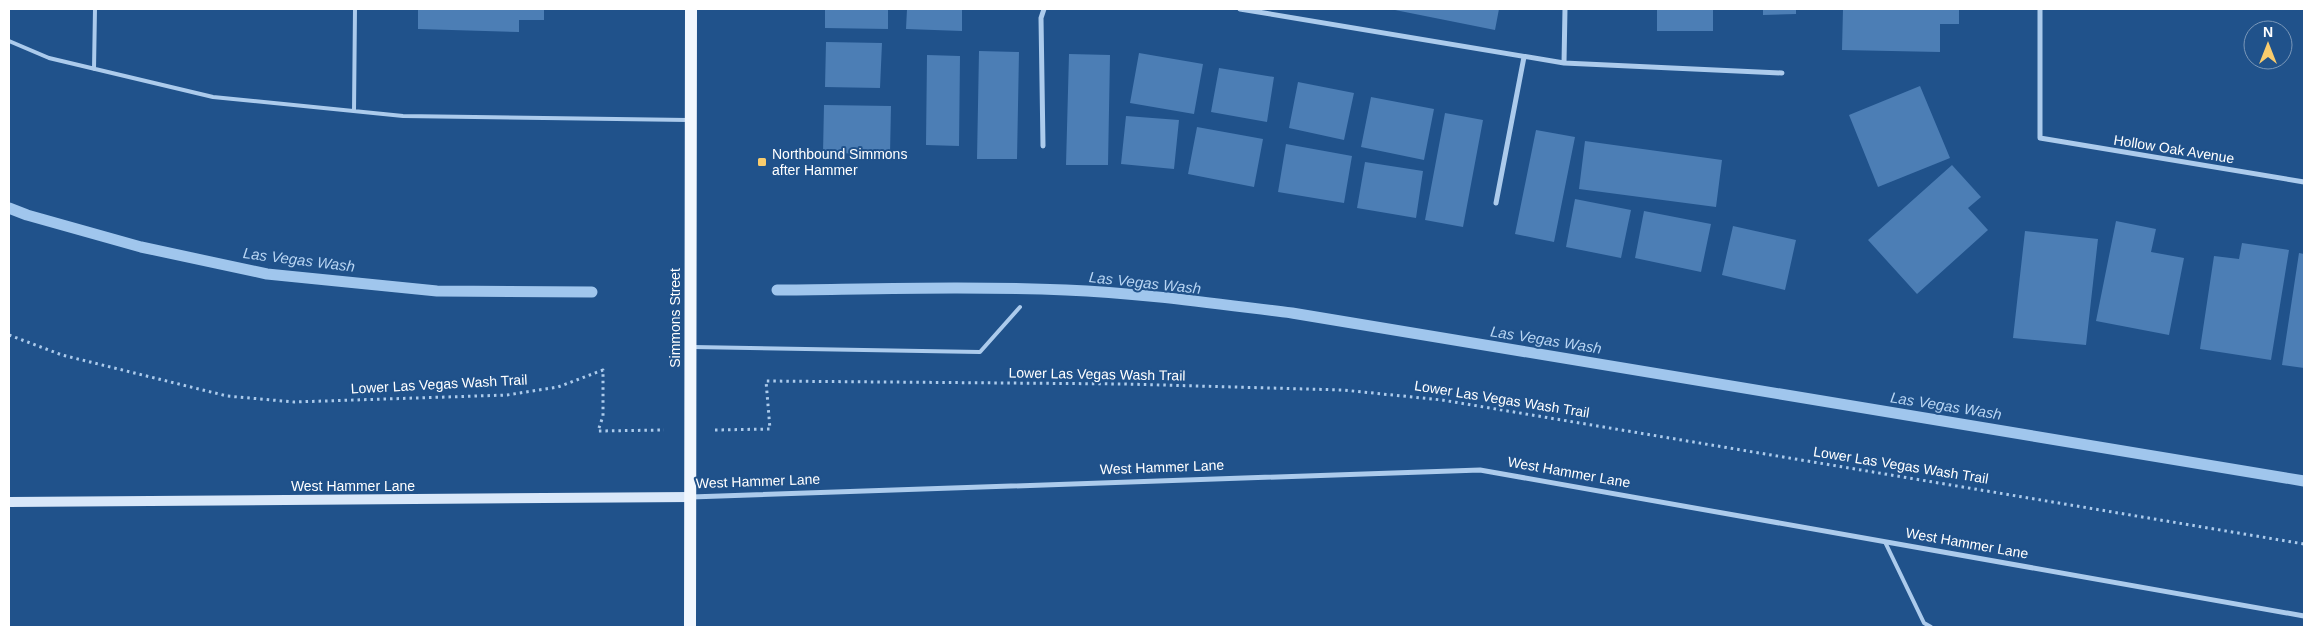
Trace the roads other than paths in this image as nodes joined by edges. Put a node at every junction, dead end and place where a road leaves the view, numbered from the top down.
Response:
1 (95, 9) edge
2 (355, 9) edge
3 (691, 9) edge
4 (1044, 9) edge
5 (1240, 9) edge
6 (1565, 9) edge
7 (2040, 9) edge
8 (9, 41) edge
9 (1524, 56) junction
10 (1564, 63) junction
11 (94, 69) junction
12 (1782, 73) dead end
13 (354, 111) junction
14 (691, 120) junction
15 (1043, 146) dead end
16 (2304, 182) edge
17 (1496, 203) dead end
18 (1020, 307) dead end
19 (690, 347) junction
20 (691, 497) junction
21 (9, 502) edge
22 (1885, 542) junction
23 (2304, 616) edge
24 (690, 627) edge
25 (1932, 627) edge

1 - 11 lane
2 - 13 lane
3 - 14 main road, Simmons Street
4 - 15 street
5 - 9 street
6 - 10 street
7 - 16 street, Hollow Oak Avenue
8 - 11 lane
9 - 10 street
9 - 17 street
10 - 12 street
11 - 13 lane
13 - 14 lane
14 - 19 main road, Simmons Street
18 - 19 lane
19 - 20 main road, Simmons Street
20 - 21 street, West Hammer Lane
20 - 22 street, West Hammer Lane
20 - 24 main road, Simmons Street
22 - 23 street, West Hammer Lane
22 - 25 lane

